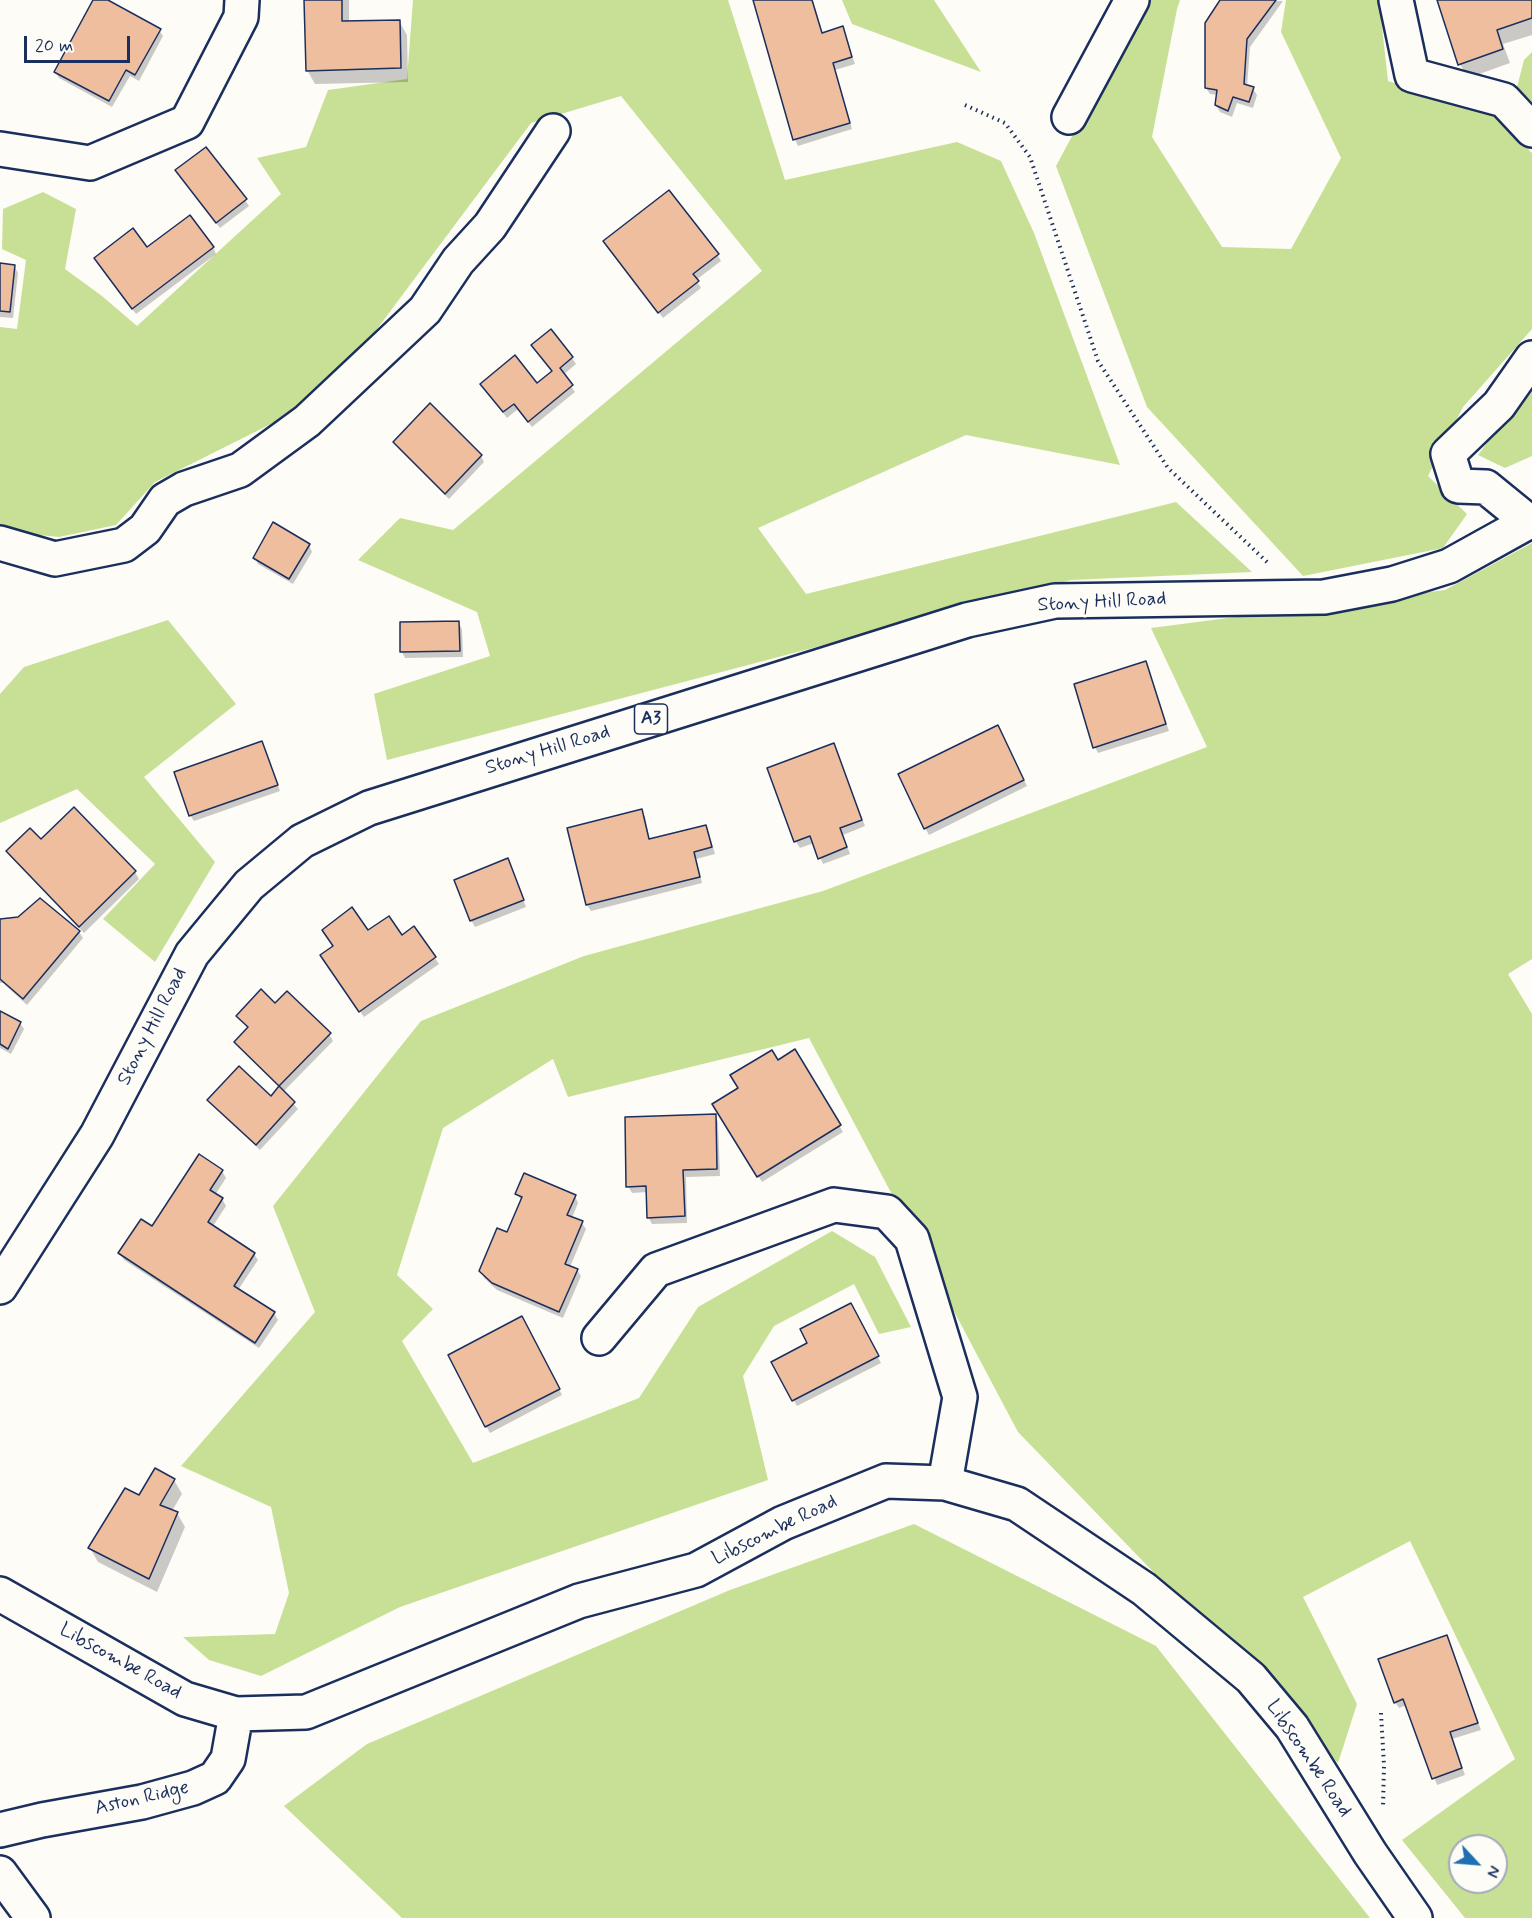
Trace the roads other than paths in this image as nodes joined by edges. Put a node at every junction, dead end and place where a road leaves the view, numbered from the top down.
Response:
1 (242, 0) edge
2 (1132, 0) edge
3 (1396, 0) edge
4 (1069, 117) dead end
5 (1532, 130) edge
6 (553, 131) dead end
7 (0, 149) edge
8 (1532, 358) edge
9 (1530, 521) edge
10 (0, 543) edge
11 (0, 1287) edge
12 (599, 1338) dead end
13 (945, 1483) junction
14 (0, 1594) edge
15 (236, 1714) junction
16 (0, 1830) edge
17 (0, 1873) edge
18 (33, 1918) edge
19 (1415, 1918) edge

1 - 7 street
2 - 4 street
3 - 5 street
6 - 10 street
8 - 9 street
9 - 11 street, Stony Hill Road / A3
12 - 13 street
13 - 15 street, Libscombe Road
13 - 19 street, Libscombe Road
14 - 15 street, Libscombe Road
15 - 16 street, Aston Ridge
17 - 18 street

